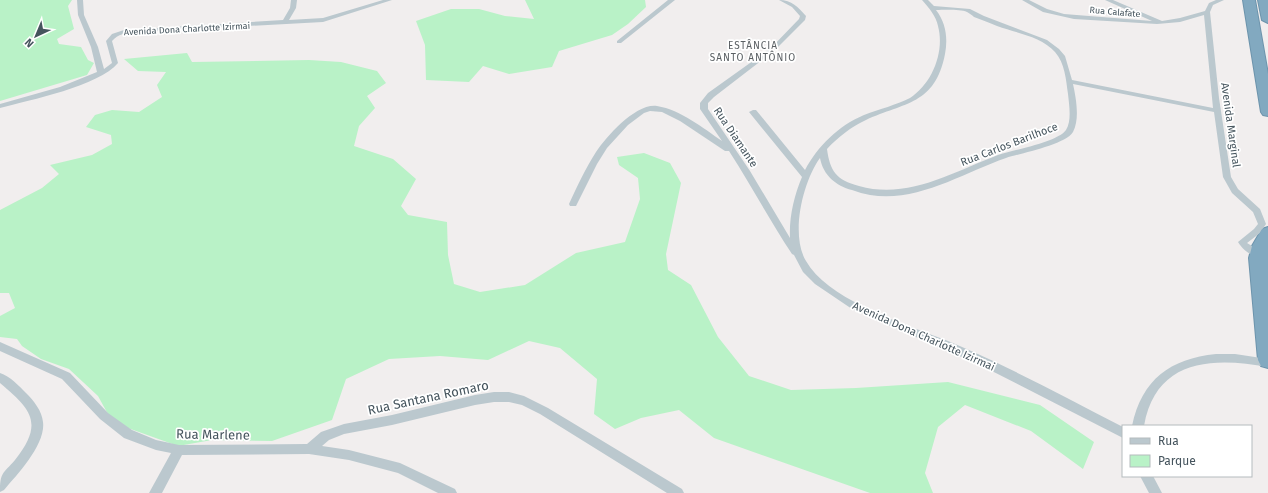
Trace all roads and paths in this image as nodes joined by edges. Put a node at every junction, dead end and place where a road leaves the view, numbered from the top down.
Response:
1 (80, 0) edge
2 (294, 0) edge
3 (389, 0) edge
4 (672, 0) edge
5 (784, 0) edge
6 (925, 0) edge
7 (1025, 0) edge
8 (1108, 0) edge
9 (1221, 0) edge
10 (1249, 0) edge
11 (967, 1) dead end
12 (1266, 4) edge
13 (932, 8) junction
14 (968, 10) junction
15 (1207, 12) junction
16 (1268, 20) edge
17 (284, 23) junction
18 (1165, 24) junction
19 (619, 42) dead end
20 (101, 74) junction
21 (1069, 81) junction
22 (0, 106) edge
23 (1217, 111) junction
24 (753, 112) dead end
25 (1268, 112) edge
26 (823, 148) junction
27 (733, 152) junction
28 (805, 176) junction
29 (573, 204) dead end
30 (1268, 233) edge
31 (1259, 254) junction
32 (799, 258) junction
33 (0, 346) edge
34 (1268, 361) edge
35 (0, 377) edge
36 (1138, 425) edge
37 (1122, 432) edge
38 (309, 449) junction
39 (179, 450) junction
40 (1147, 477) edge
41 (0, 486) edge
42 (155, 493) edge
43 (451, 493) edge
44 (678, 493) edge
45 (1156, 493) edge

1 - 20 street
2 - 17 street
3 - 17 street, Avenida Dona Charlotte Izirmai
4 - 19 street
5 - 27 street, Rua Diamante
6 - 13 street, Avenida Dona Charlotte Izirmai
7 - 18 street, Rua Calafate
8 - 18 street
9 - 15 street
10 - 25 highway
11 - 14 street
12 - 16 highway
13 - 14 street
13 - 26 street, Avenida Dona Charlotte Izirmai
14 - 21 street, Rua Carlos Barilhoce
15 - 18 street, Rua Calafate
15 - 23 street, Avenida Marginal
17 - 20 street, Avenida Dona Charlotte Izirmai
20 - 22 street, Avenida Dona Charlotte Izirmai
21 - 23 street
21 - 26 street, Rua Carlos Barilhoce
23 - 31 street, Avenida Marginal
24 - 28 street
26 - 28 street, Avenida Dona Charlotte Izirmai
27 - 29 street
27 - 32 street, Rua Diamante
28 - 32 street, Avenida Dona Charlotte Izirmai
30 - 31 highway
31 - 34 highway
32 - 37 street, Avenida Dona Charlotte Izirmai
33 - 39 street, Rua Marlene
34 - 36 street
35 - 41 street
38 - 39 street, Rua Marlene
38 - 43 street, Rua Marlene
38 - 44 street, Rua Santana Romaro
39 - 42 street
40 - 45 street

